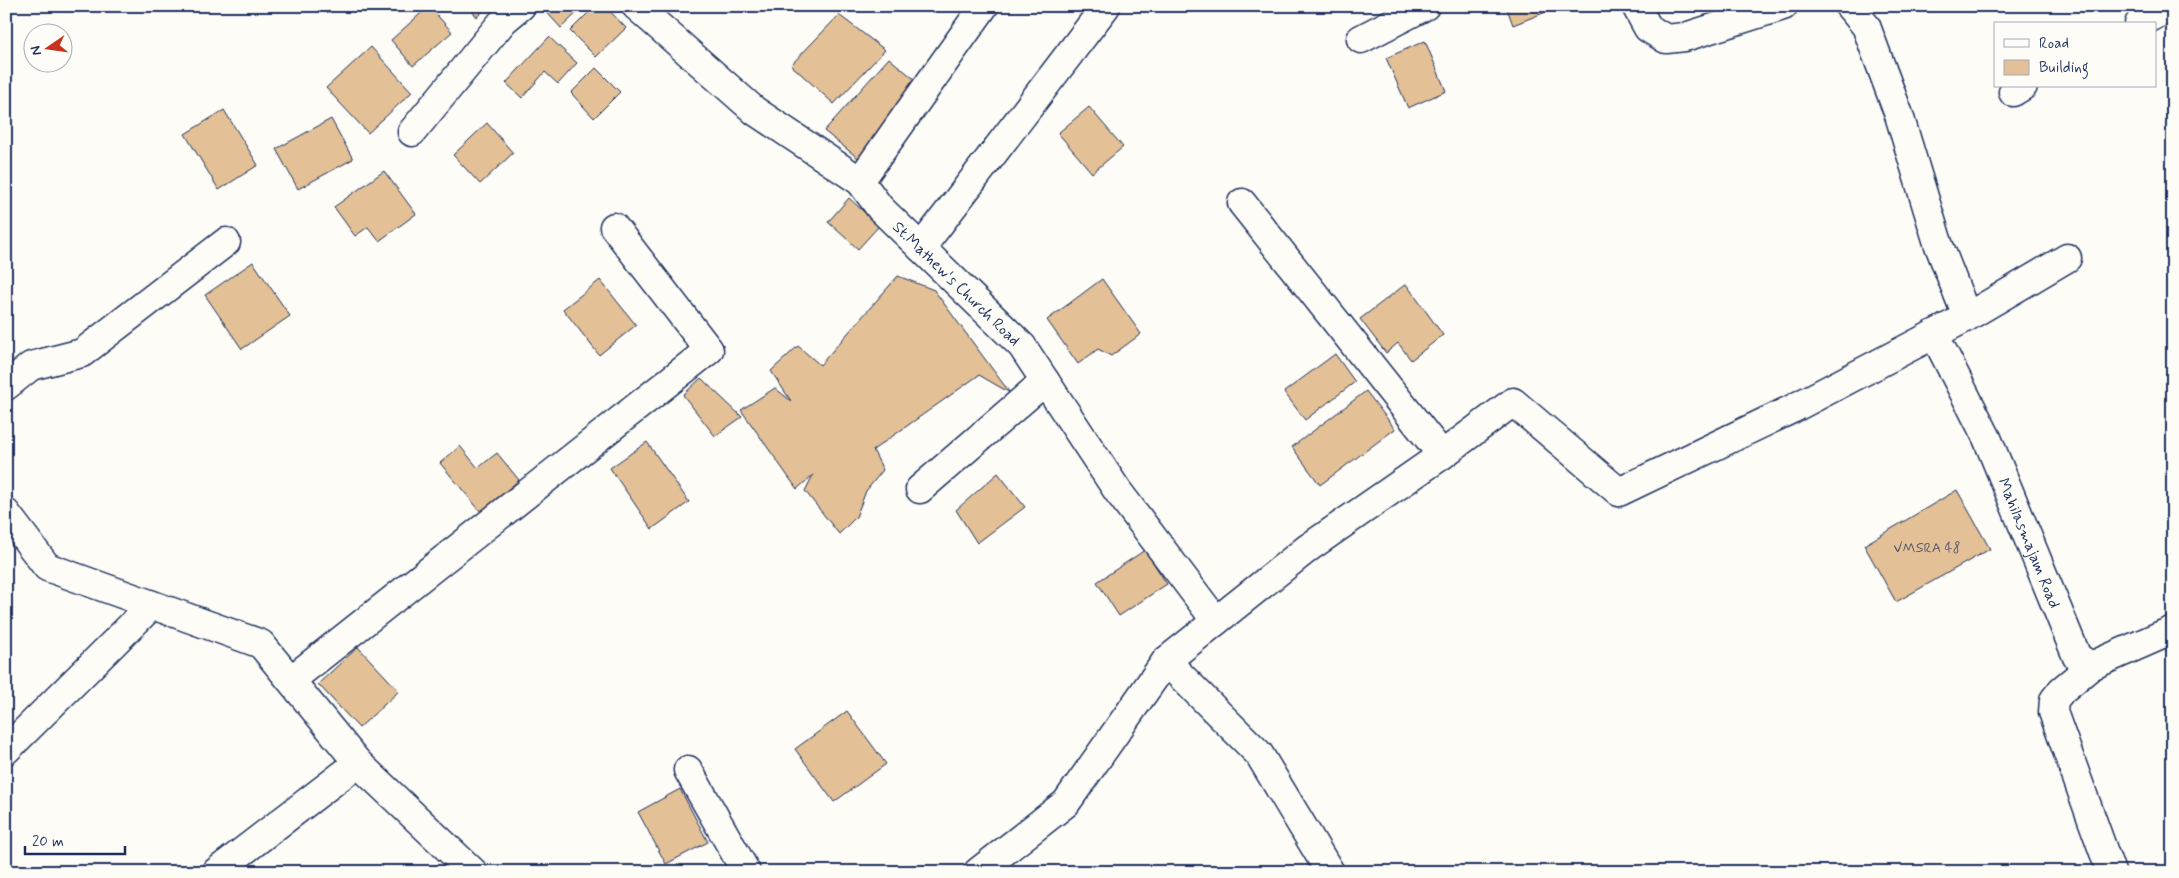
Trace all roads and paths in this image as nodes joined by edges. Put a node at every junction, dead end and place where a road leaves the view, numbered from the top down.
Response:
1 (521, 6) edge
2 (636, 6) edge
3 (984, 6) edge
4 (1106, 6) edge
5 (1425, 6) edge
6 (1636, 6) edge
7 (1783, 6) edge
8 (1849, 6) edge
9 (2171, 6) edge
10 (1752, 11) edge
11 (2143, 22) edge
12 (1361, 39) dead end
13 (412, 132) dead end
14 (860, 181) junction
15 (1242, 203) dead end
16 (614, 227) dead end
17 (226, 242) dead end
18 (921, 248) junction
19 (2067, 258) dead end
20 (1967, 317) junction
21 (1934, 334) junction
22 (1045, 381) junction
23 (6, 386) edge
24 (1442, 455) junction
25 (920, 489) dead end
26 (6, 513) edge
27 (152, 605) junction
28 (1216, 621) junction
29 (2173, 630) edge
30 (1166, 661) junction
31 (2091, 666) junction
32 (291, 680) junction
33 (6, 750) edge
34 (358, 763) junction
35 (688, 770) dead end
36 (216, 872) edge
37 (473, 872) edge
38 (746, 872) edge
39 (978, 872) edge
40 (1330, 872) edge
41 (2111, 872) edge

1 - 13 street
2 - 14 street, St.Mathew's Church Road
3 - 14 street
4 - 18 street
5 - 12 street
6 - 10 street
7 - 10 street
8 - 20 street
9 - 11 street
14 - 18 street, St.Mathew's Church Road
15 - 24 street
16 - 32 street
17 - 23 street
18 - 22 street, St.Mathew's Church Road
19 - 20 street
20 - 21 street
21 - 24 street
21 - 31 street, Mahilasmajam Road
22 - 25 street
22 - 28 street, St.Mathew's Church Road
24 - 28 street
26 - 27 street
27 - 32 street
27 - 33 street
28 - 30 street
29 - 31 street
30 - 39 street
30 - 40 street
31 - 41 street
32 - 34 street
34 - 36 street
34 - 37 street
35 - 38 street

